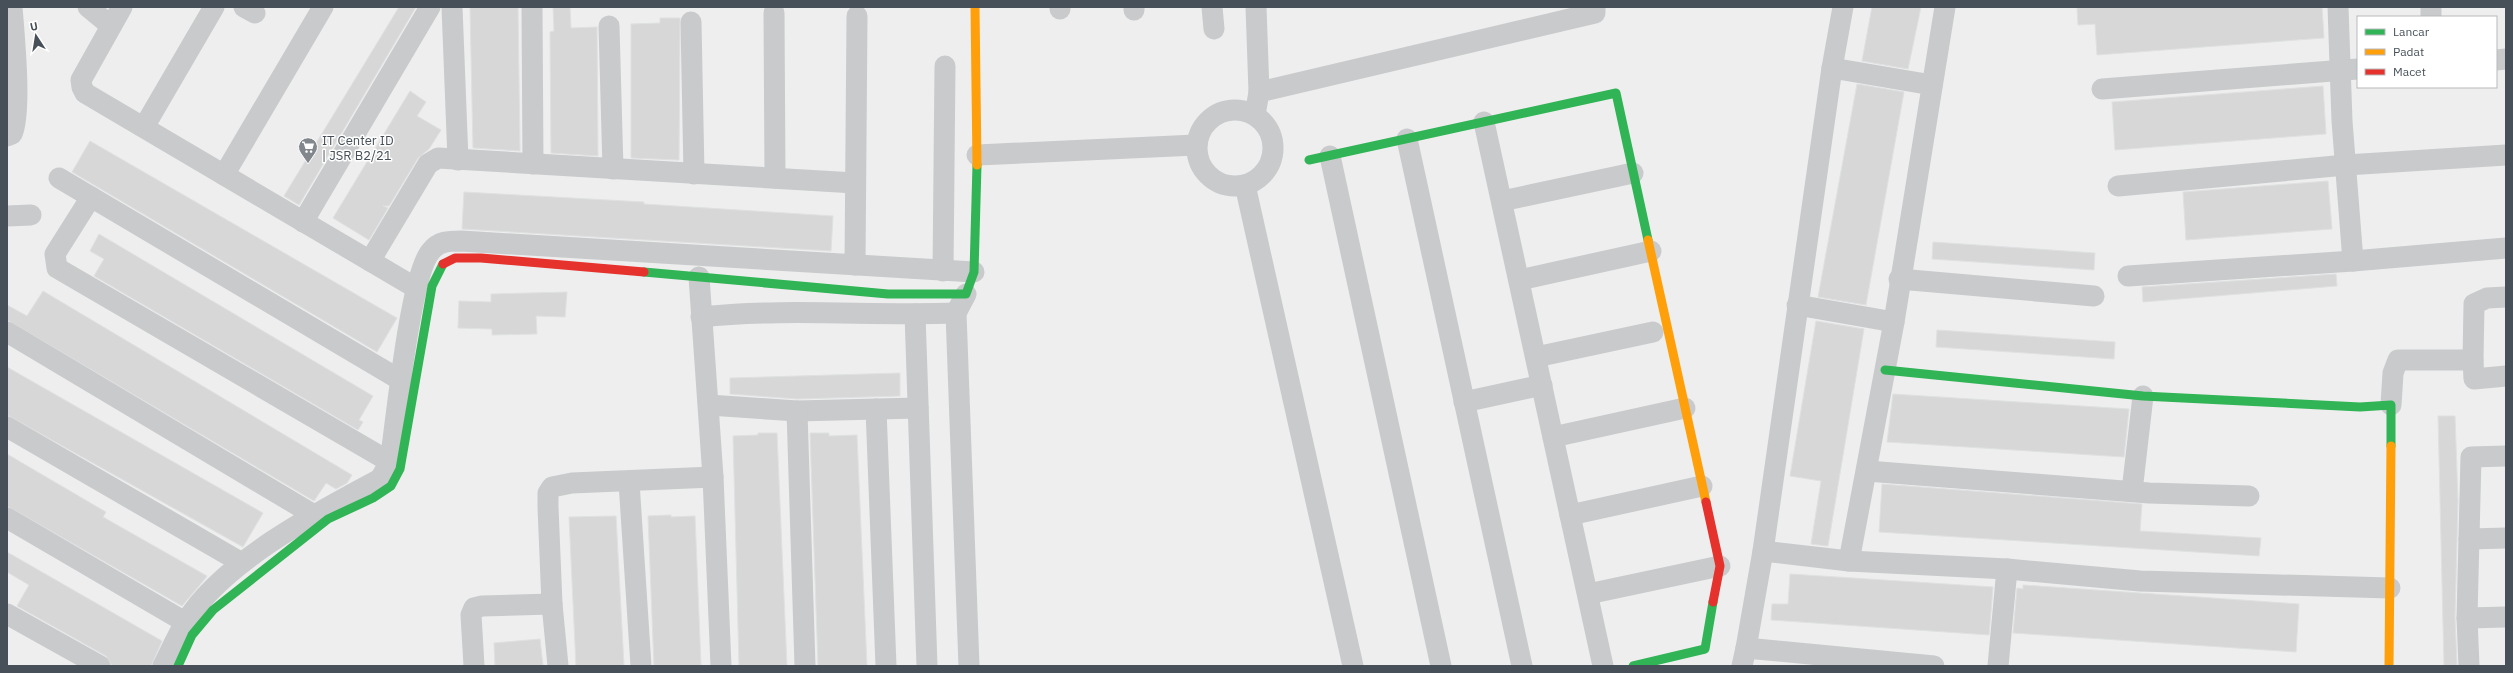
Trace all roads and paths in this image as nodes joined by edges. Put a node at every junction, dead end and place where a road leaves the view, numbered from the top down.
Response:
1 (12, 7) edge
2 (88, 7) edge
3 (122, 7) edge
4 (214, 7) edge
5 (323, 7) edge
6 (430, 7) edge
7 (452, 7) edge
8 (532, 7) edge
9 (975, 7) edge
10 (1212, 7) edge
11 (1256, 7) edge
12 (1595, 7) edge
13 (1844, 7) edge
14 (1945, 7) edge
15 (2338, 7) edge
16 (774, 13) dead end
17 (857, 16) dead end
18 (691, 22) dead end
19 (111, 26) junction
20 (609, 26) dead end
21 (1214, 29) dead end
22 (11, 54) edge
23 (945, 66) dead end
24 (1832, 68) junction
25 (2348, 70) edge
26 (1932, 85) junction
27 (2102, 89) dead end
28 (1259, 92) junction
29 (1255, 114) junction
30 (1484, 122) junction
31 (144, 128) junction
32 (7, 136) edge
33 (1406, 139) junction
34 (1196, 145) junction
35 (976, 155) junction
36 (2506, 155) edge
37 (1330, 156) junction
38 (458, 160) junction
39 (1309, 160) dead end
40 (533, 164) junction
41 (2346, 166) junction
42 (613, 169) junction
43 (1633, 173) junction
44 (694, 174) junction
45 (224, 175) junction
46 (59, 178) dead end
47 (775, 178) junction
48 (855, 183) junction
49 (1245, 185) junction
50 (2118, 186) dead end
51 (91, 197) junction
52 (1502, 201) junction
53 (31, 215) dead end
54 (7, 216) edge
55 (303, 222) junction
56 (2506, 248) edge
57 (1651, 251) junction
58 (370, 261) junction
59 (2353, 261) junction
60 (855, 265) junction
61 (943, 271) junction
62 (974, 272) junction
63 (2128, 276) dead end
64 (699, 277) junction
65 (1899, 279) junction
66 (1519, 280) junction
67 (416, 288) junction
68 (966, 294) junction
69 (2094, 296) dead end
70 (2506, 297) edge
71 (1797, 305) junction
72 (956, 313) junction
73 (915, 314) junction
74 (702, 317) junction
75 (1894, 322) junction
76 (7, 332) edge
77 (1653, 332) dead end
78 (1536, 357) junction
79 (2473, 360) junction
80 (1885, 370) junction
81 (2506, 376) edge
82 (402, 381) junction
83 (1542, 385) junction
84 (2143, 396) junction
85 (1464, 402) junction
86 (709, 405) junction
87 (2391, 405) junction
88 (918, 408) junction
89 (1685, 408) junction
90 (876, 409) junction
91 (796, 411) junction
92 (7, 427) edge
93 (1553, 437) junction
94 (2506, 456) edge
95 (390, 462) junction
96 (1867, 471) junction
97 (713, 478) junction
98 (630, 482) junction
99 (1702, 486) junction
100 (2132, 491) junction
101 (2249, 496) dead end
102 (314, 515) junction
103 (1570, 515) junction
104 (7, 518) edge
105 (2506, 538) edge
106 (2469, 539) junction
107 (1763, 551) junction
108 (1849, 562) junction
109 (242, 563) junction
110 (1720, 566) junction
111 (2007, 569) junction
112 (2390, 588) junction
113 (1588, 594) junction
114 (552, 604) junction
115 (7, 614) edge
116 (2506, 617) edge
117 (2467, 618) junction
118 (186, 622) junction
119 (1744, 657) edge
120 (1817, 660) edge
121 (1897, 665) edge
122 (100, 666) edge
123 (163, 666) edge
124 (178, 666) edge
125 (474, 666) edge
126 (558, 666) edge
127 (641, 666) edge
128 (721, 666) edge
129 (805, 666) edge
130 (886, 666) edge
131 (928, 666) edge
132 (969, 666) edge
133 (1353, 666) edge
134 (1441, 666) edge
135 (1522, 666) edge
136 (1603, 666) edge
137 (1633, 666) edge
138 (1934, 666) edge
139 (1998, 666) edge
140 (2390, 666) edge
141 (2469, 666) edge

1 - 22 street
2 - 19 street
3 - 19 street
4 - 31 street
5 - 45 street
6 - 55 street
7 - 38 street
8 - 40 street
9 - 35 street
10 - 21 street
11 - 28 street
12 - 28 street
13 - 24 street
14 - 26 street
15 - 25 street
16 - 47 street
17 - 48 street
18 - 44 street
19 - 31 street
20 - 42 street
22 - 32 street
23 - 61 street
24 - 26 street
24 - 71 street
25 - 27 street
25 - 41 street
26 - 65 street
28 - 29 street
29 - 34 street
29 - 49 street
30 - 33 street
30 - 43 street
30 - 52 street
31 - 45 street
33 - 37 street
33 - 85 street
34 - 35 street
34 - 49 street
35 - 62 street
36 - 41 street
37 - 39 street
37 - 134 street
38 - 40 street
38 - 58 street
40 - 42 street
41 - 50 street
41 - 59 street
42 - 44 street
43 - 52 street
43 - 57 street
44 - 47 street
45 - 55 street
46 - 51 street
47 - 48 street
48 - 60 street
49 - 133 street
51 - 82 street
51 - 95 street
52 - 66 street
53 - 54 street
55 - 58 street
56 - 59 street
57 - 66 street
57 - 89 street
58 - 67 street
59 - 63 street
60 - 61 street
60 - 67 street
61 - 62 street
62 - 68 street
64 - 68 street
64 - 74 street
64 - 124 street
65 - 69 street
65 - 75 street
66 - 78 street
67 - 82 street
68 - 72 street
70 - 79 street
71 - 75 street
71 - 107 street
72 - 73 street
72 - 132 street
73 - 74 street
73 - 88 street
74 - 86 street
75 - 80 street
76 - 102 street
77 - 78 street
78 - 83 street
79 - 81 street
79 - 87 street
80 - 84 street
80 - 96 street
82 - 95 street
83 - 85 street
83 - 93 street
84 - 87 street
84 - 100 street
85 - 135 street
86 - 91 street
86 - 97 street
87 - 112 street
88 - 90 street
88 - 131 street
89 - 93 street
89 - 99 street
90 - 91 street
90 - 130 street
91 - 129 street
92 - 109 street
93 - 103 street
94 - 106 street
95 - 102 street
96 - 100 street
96 - 108 street
97 - 98 street
97 - 128 street
98 - 114 street
98 - 127 street
99 - 103 street
99 - 110 street
100 - 101 street
102 - 109 street
103 - 113 street
104 - 118 street
105 - 106 street
106 - 117 street
107 - 108 street
107 - 119 street
108 - 111 street
109 - 118 street
110 - 113 street
110 - 137 street
111 - 112 street
111 - 139 street
112 - 140 street
113 - 136 street
114 - 125 street
114 - 126 street
115 - 122 street
116 - 117 street
117 - 141 street
118 - 123 street
119 - 120 street
120 - 121 street
121 - 138 street

